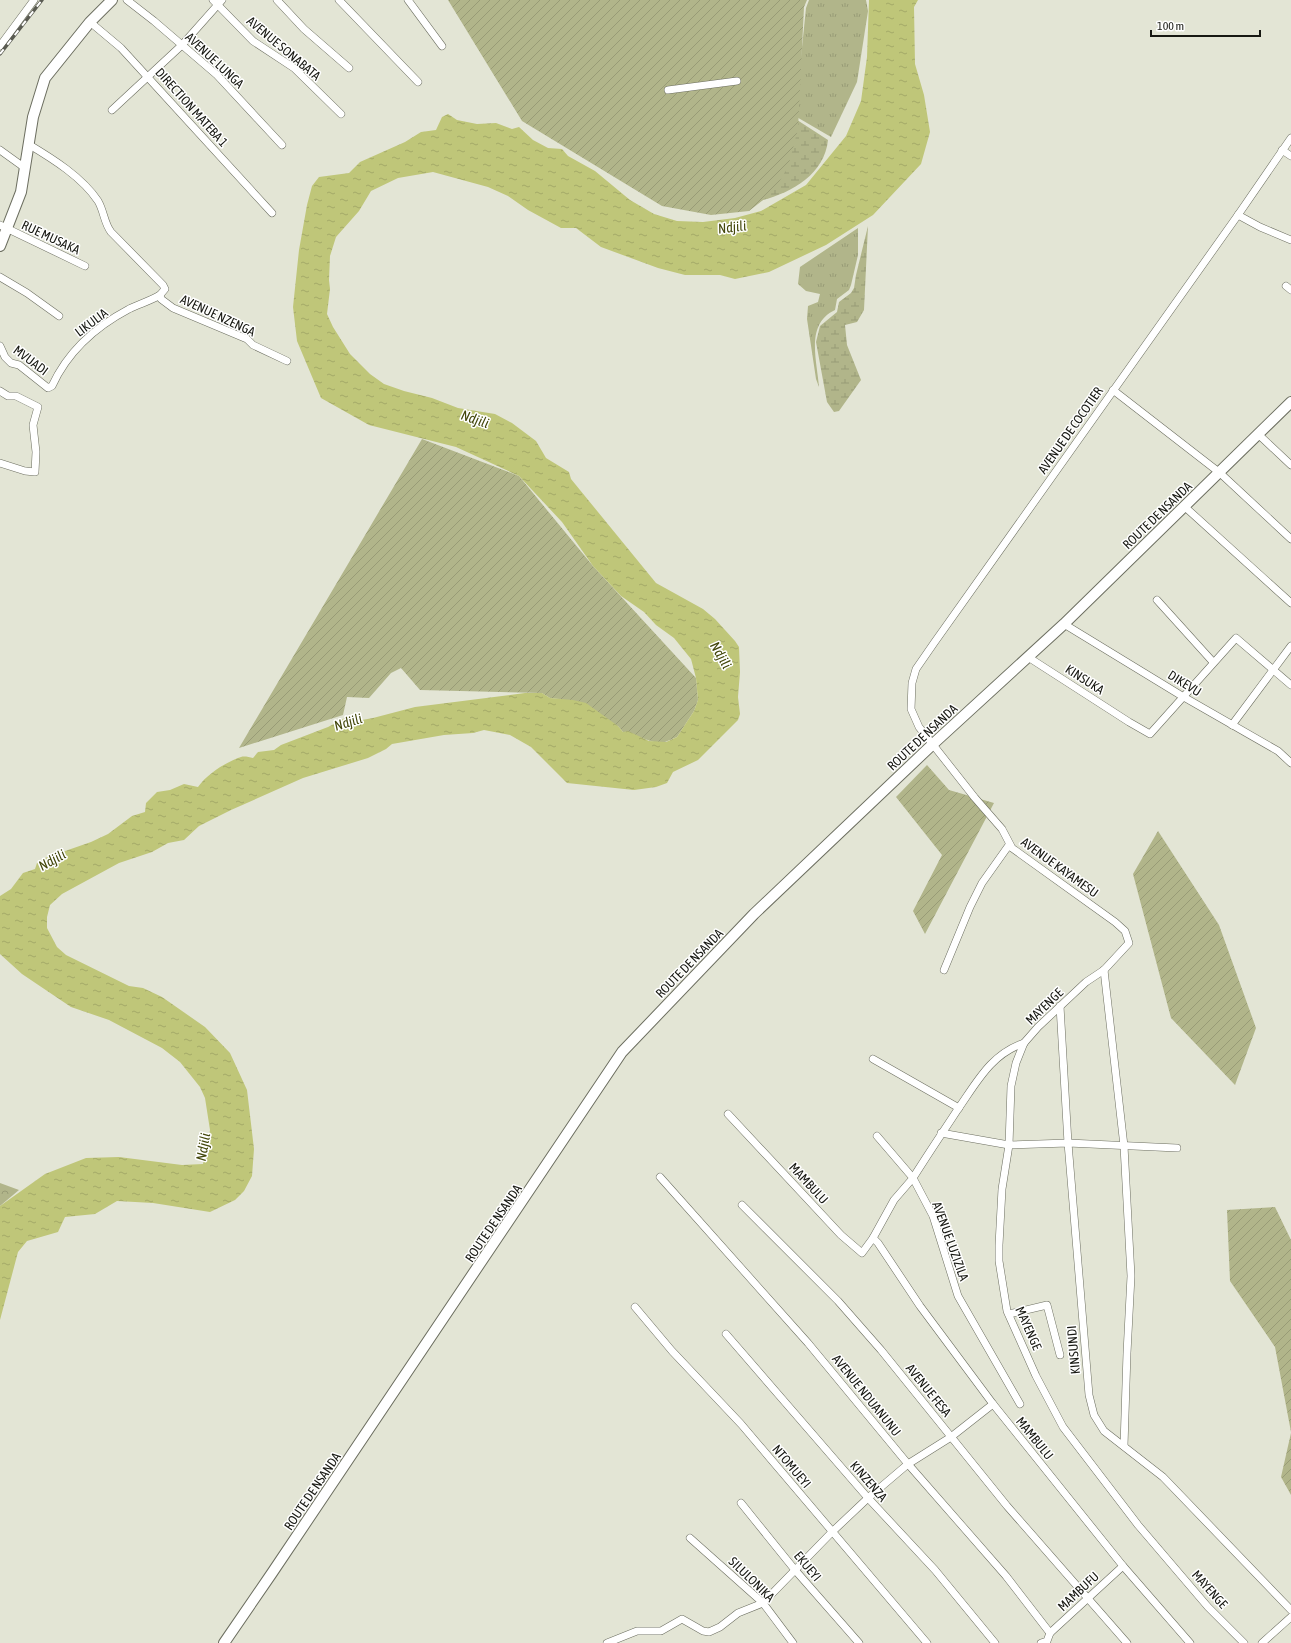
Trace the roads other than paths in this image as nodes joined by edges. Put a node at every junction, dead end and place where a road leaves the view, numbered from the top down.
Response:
1 (34, 0) edge
2 (112, 0) edge
3 (127, 0) edge
4 (278, 0) edge
5 (339, 0) edge
6 (408, 0) edge
7 (218, 1) edge
8 (90, 22) junction
9 (182, 45) junction
10 (0, 46) edge
11 (442, 46) dead end
12 (348, 68) dead end
13 (148, 77) junction
14 (737, 81) dead end
15 (418, 82) dead end
16 (668, 90) dead end
17 (112, 110) dead end
18 (341, 114) dead end
19 (1291, 138) edge
20 (28, 144) junction
21 (282, 145) dead end
22 (0, 150) edge
23 (1282, 150) junction
24 (1291, 156) edge
25 (25, 168) junction
26 (272, 213) dead end
27 (1238, 216) junction
28 (4, 227) edge
29 (1291, 240) edge
30 (0, 246) edge
31 (86, 266) dead end
32 (0, 277) edge
33 (160, 295) junction
34 (59, 316) dead end
35 (0, 346) edge
36 (287, 361) dead end
37 (52, 386) joint
38 (1114, 390) junction
39 (0, 392) edge
40 (1291, 402) edge
41 (1258, 434) junction
42 (0, 463) edge
43 (1291, 465) edge
44 (1220, 473) junction
45 (1185, 507) junction
46 (1291, 539) edge
47 (1157, 600) dead end
48 (1291, 603) edge
49 (1064, 624) junction
50 (1291, 646) edge
51 (1028, 657) junction
52 (1213, 662) junction
53 (1273, 668) junction
54 (1291, 685) edge
55 (1182, 696) junction
56 (1232, 725) junction
57 (933, 744) junction
58 (1291, 763) edge
59 (1009, 845) junction
60 (1125, 948) joint
61 (944, 970) dead end
62 (1104, 970) junction
63 (1060, 1006) junction
64 (1024, 1043) junction
65 (874, 1059) dead end
66 (959, 1108) junction
67 (728, 1114) dead end
68 (941, 1133) junction
69 (877, 1136) dead end
70 (1068, 1143) junction
71 (1009, 1145) junction
72 (1124, 1146) junction
73 (1177, 1148) dead end
74 (660, 1177) dead end
75 (913, 1178) junction
76 (742, 1205) dead end
77 (873, 1238) junction
78 (635, 1307) dead end
79 (1009, 1314) junction
80 (726, 1334) dead end
81 (1060, 1355) dead end
82 (993, 1404) junction
83 (1020, 1404) dead end
84 (951, 1437) junction
85 (1124, 1446) junction
86 (908, 1464) junction
87 (868, 1498) junction
88 (741, 1503) dead end
89 (832, 1532) junction
90 (690, 1538) dead end
91 (1122, 1566) junction
92 (795, 1570) junction
93 (1089, 1598) junction
94 (763, 1603) junction
95 (1291, 1610) edge
96 (1291, 1617) edge
97 (1050, 1633) junction
98 (224, 1643) edge
99 (607, 1643) edge
100 (793, 1643) edge
101 (859, 1643) edge
102 (927, 1643) edge
103 (995, 1643) edge
104 (1042, 1643) edge
105 (1127, 1643) edge
106 (1190, 1643) edge
107 (1244, 1643) edge
108 (1262, 1643) edge

1 - 10 street
2 - 8 street
3 - 9 street, AVENUE LUNGA
4 - 12 street
5 - 15 street
6 - 11 street
7 - 9 street
7 - 18 street, AVENUE SONABATA
8 - 13 street, DIRECTION MATEBA 1
8 - 20 street
9 - 13 street
9 - 21 street, AVENUE LUNGA
13 - 17 street
13 - 26 street, DIRECTION MATEBA 1
14 - 16 street
19 - 23 street, AVENUE DE COCOTIER
20 - 25 street
20 - 33 street, AVENUE NZENGA
22 - 25 street
23 - 24 street
23 - 27 street, AVENUE DE COCOTIER
25 - 28 street
27 - 29 street
27 - 38 street, AVENUE DE COCOTIER
28 - 30 street
28 - 31 street, RUE MUSAKA
32 - 34 street
33 - 36 street, AVENUE NZENGA
33 - 37 street, LIKULIA
35 - 37 street, MVUADI
38 - 44 street
38 - 57 street, AVENUE DE COCOTIER
39 - 42 street
40 - 41 street, ROUTE DE NSANDA
41 - 43 street
41 - 44 street, ROUTE DE NSANDA
44 - 45 street, ROUTE DE NSANDA
44 - 46 street
45 - 48 street
45 - 49 street, ROUTE DE NSANDA
47 - 52 street
49 - 51 street, ROUTE DE NSANDA
49 - 55 street, DIKEVU
50 - 53 street
51 - 55 street, KINSUKA
51 - 57 street, ROUTE DE NSANDA
52 - 53 street
52 - 55 street
53 - 54 street
53 - 56 street
55 - 56 street, DIKEVU
56 - 58 street, DIKEVU
57 - 59 street, AVENUE KAYAMESU
57 - 98 street, ROUTE DE NSANDA
59 - 60 street, AVENUE KAYAMESU
59 - 61 street
60 - 62 street, MAYENGE
62 - 63 street, MAYENGE
62 - 72 street
63 - 64 street, MAYENGE
63 - 70 street, KINSUNDI
64 - 66 street
64 - 71 street, MAYENGE
65 - 66 street
66 - 68 street
67 - 77 street, MAMBULU
68 - 71 street
68 - 75 street
69 - 75 street
70 - 71 street
70 - 72 street
70 - 85 street, KINSUNDI
71 - 79 street, MAYENGE
72 - 73 street
72 - 85 street
74 - 86 street, AVENUE NDUANUNU
75 - 77 street, MAMBULU
75 - 83 street, AVENUE LUZIZILA
76 - 84 street, AVENUE FESA
77 - 82 street, MAMBULU
78 - 89 street, NTOMUEYI
79 - 81 street
79 - 107 street, MAYENGE
80 - 87 street, KINZENZA
82 - 84 street
82 - 91 street, MAMBULU
84 - 86 street
84 - 93 street, AVENUE FESA
85 - 95 street, KINSUNDI
86 - 87 street
86 - 97 street, AVENUE NDUANUNU
87 - 89 street
87 - 103 street, KINZENZA
88 - 92 street, EKUEYI
89 - 92 street
89 - 102 street, NTOMUEYI
90 - 94 street, SILULONIKA
91 - 93 street, MAMBUFU
91 - 106 street, MAMBULU
92 - 94 street
92 - 101 street, EKUEYI
93 - 97 street, MAMBUFU
93 - 105 street, AVENUE FESA
94 - 99 street
94 - 100 street, SILULONIKA
96 - 108 street
97 - 104 street, MAMBUFU

